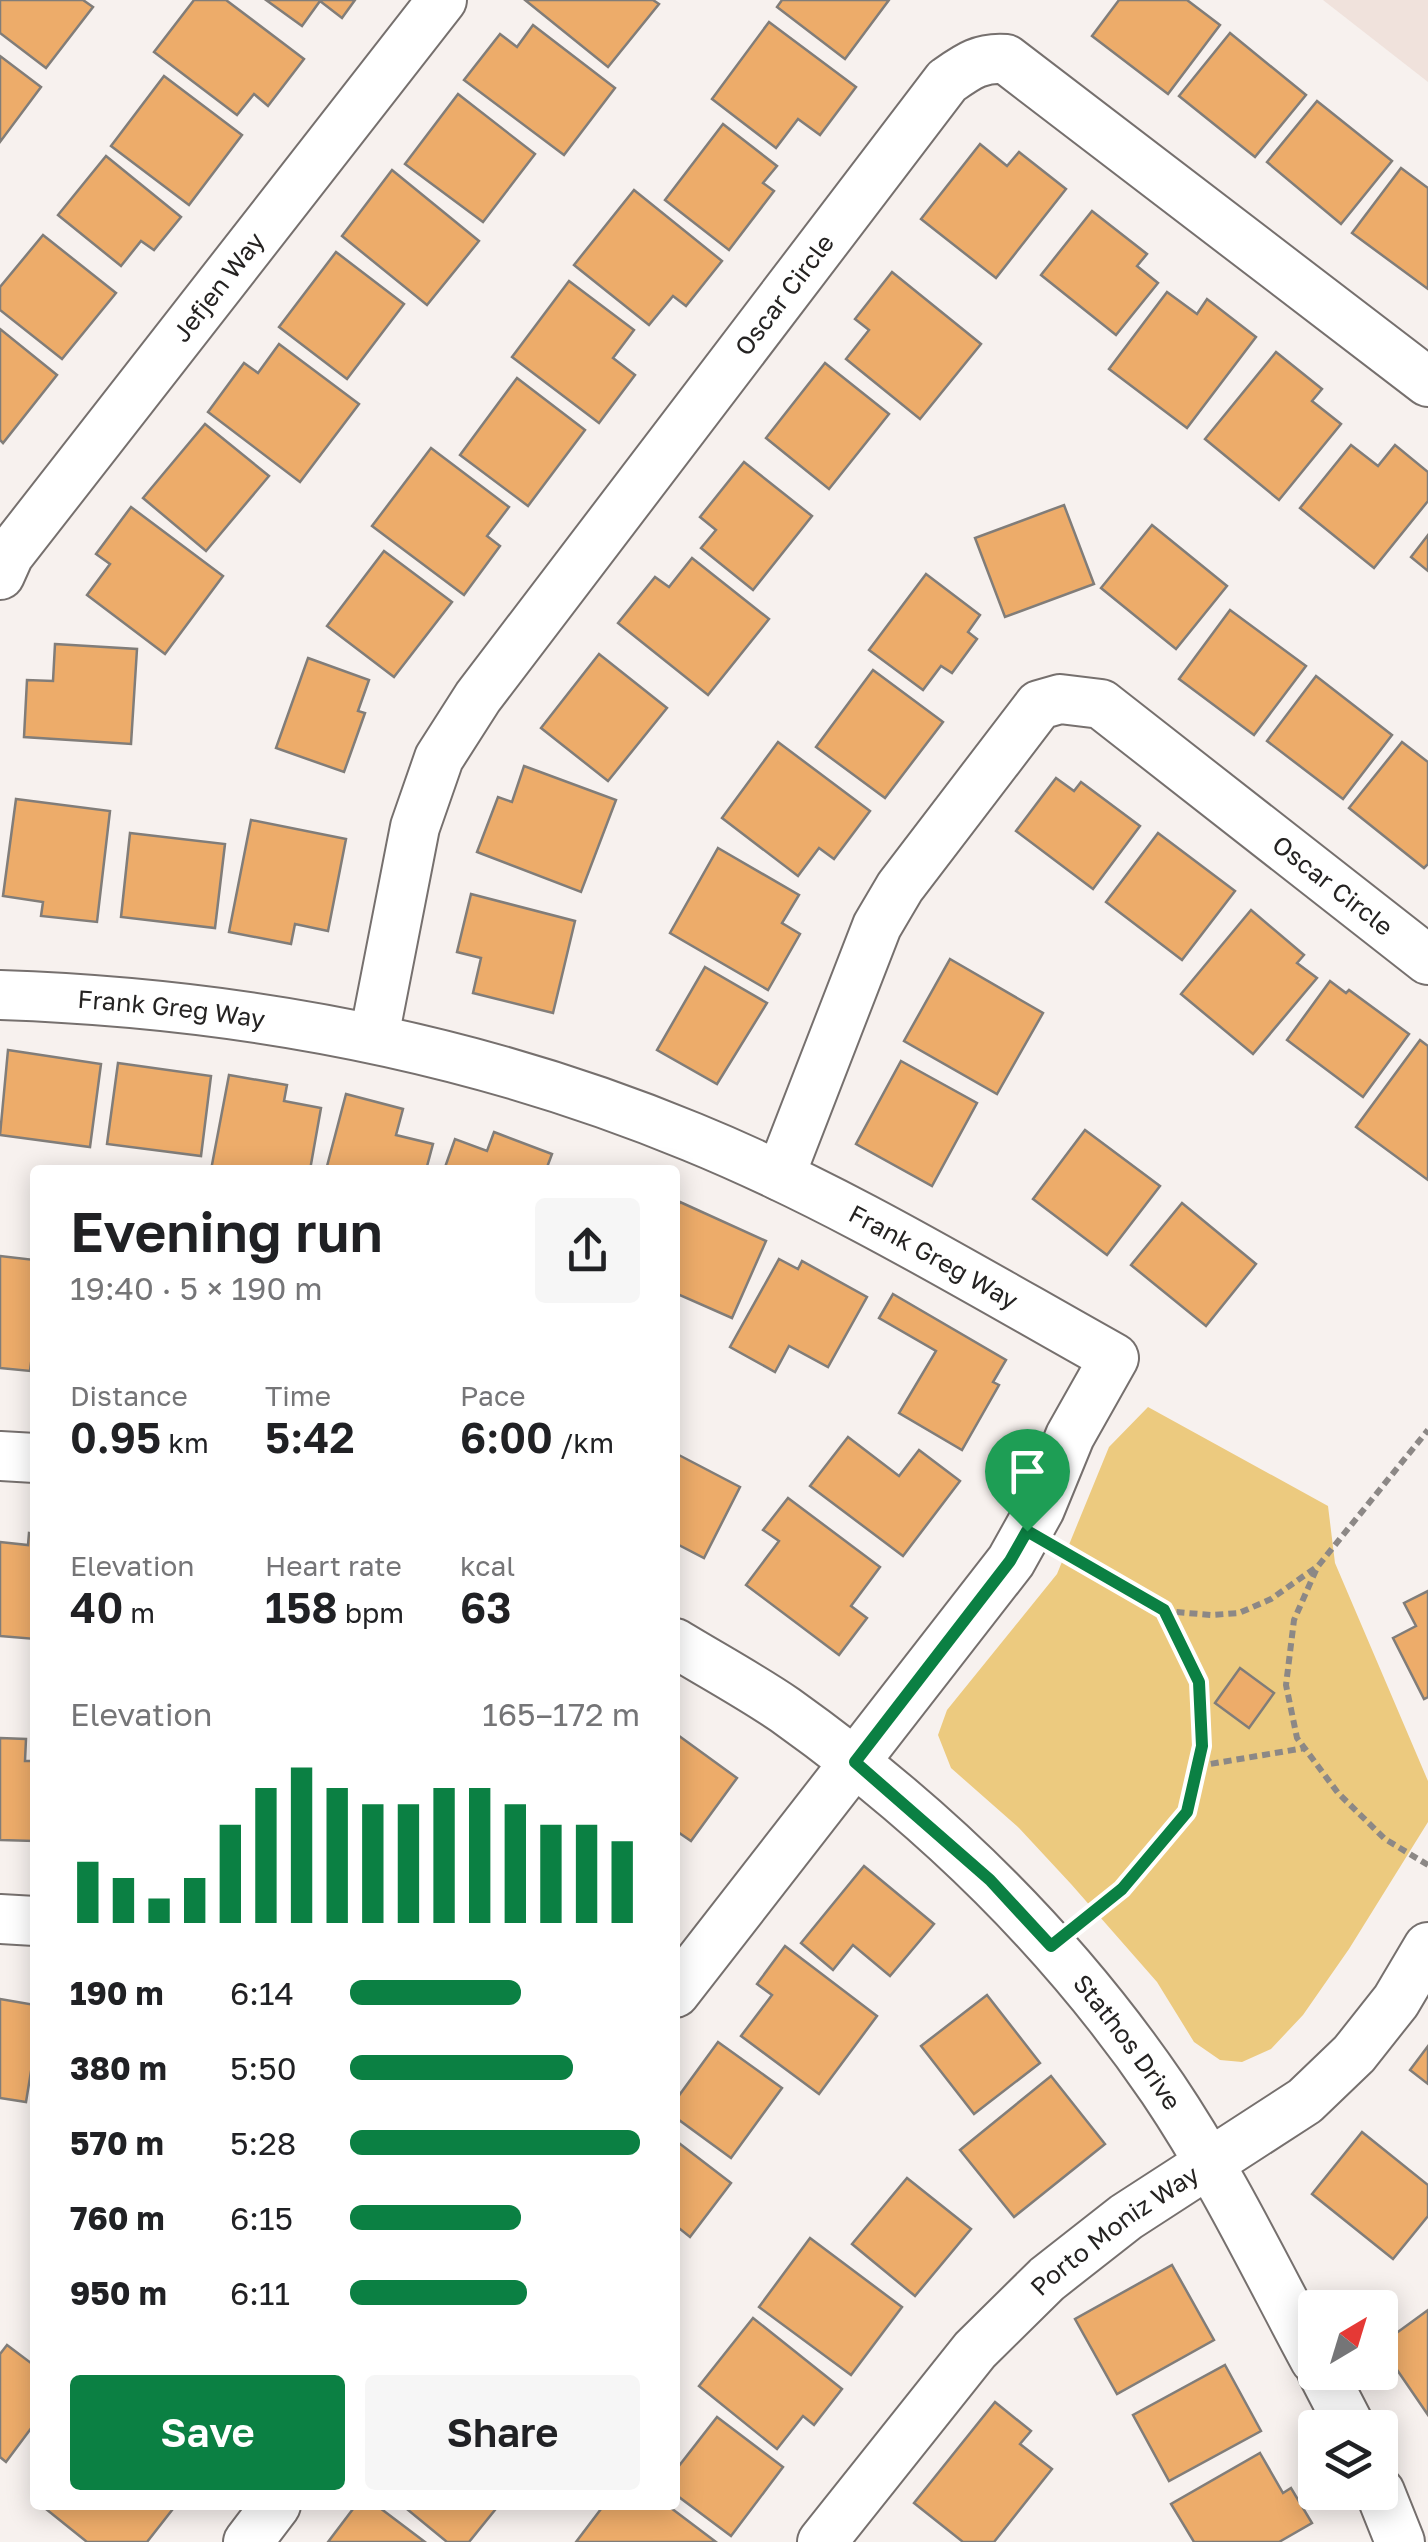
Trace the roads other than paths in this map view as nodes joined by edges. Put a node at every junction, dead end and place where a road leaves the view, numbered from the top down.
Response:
1 (442, 0) edge
2 (1428, 382) edge
3 (0, 575) edge
4 (1428, 960) edge
5 (0, 994) edge
6 (374, 1038) junction
7 (780, 1176) junction
8 (0, 1456) edge
9 (30, 1458) edge
10 (680, 1646) edge
11 (855, 1762) junction
12 (0, 1920) edge
13 (30, 1921) edge
14 (1428, 1947) edge
15 (680, 1986) edge
16 (1210, 2164) junction
17 (1298, 2328) edge
18 (272, 2510) edge
19 (1392, 2510) edge
20 (1409, 2536) edge
21 (248, 2542) edge
22 (822, 2542) edge

1 - 3 street, Jefjen Way
2 - 6 street, Oscar Circle
4 - 7 street, Oscar Circle
5 - 6 street, Frank Greg Way
6 - 7 street, Frank Greg Way
7 - 11 street, Frank Greg Way
8 - 9 street
10 - 11 street, Stathos Drive
11 - 15 street, Frank Greg Way
11 - 16 street, Stathos Drive
12 - 13 street
14 - 16 street, Porto Moniz Way
16 - 17 street, Stathos Drive
16 - 22 street, Porto Moniz Way
18 - 21 street
19 - 20 street

